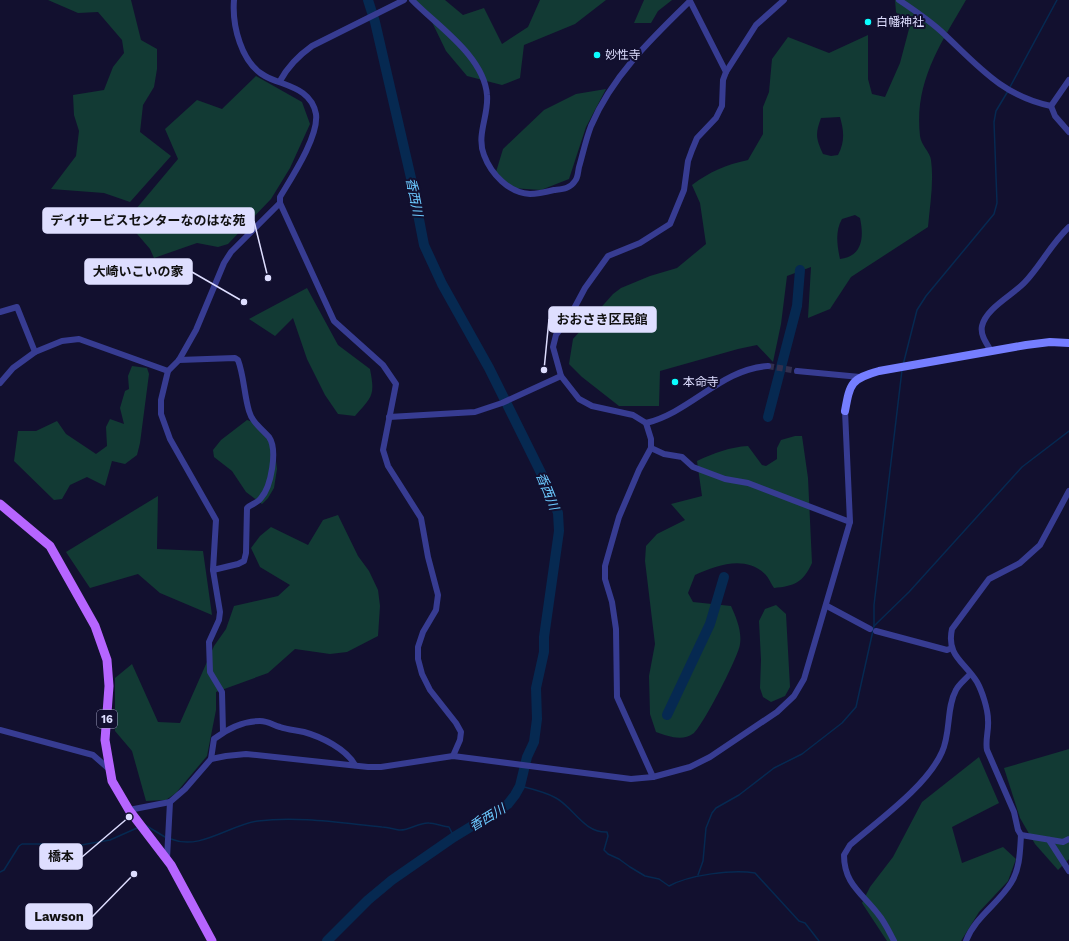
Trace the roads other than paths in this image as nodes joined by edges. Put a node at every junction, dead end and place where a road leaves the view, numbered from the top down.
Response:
1 (234, 0) edge
2 (404, 0) edge
3 (412, 0) edge
4 (784, 0) edge
5 (898, 0) edge
6 (726, 72) junction
7 (1069, 80) edge
8 (280, 81) junction
9 (1051, 106) junction
10 (1069, 132) edge
11 (280, 203) junction
12 (1069, 227) edge
13 (0, 312) edge
14 (1069, 343) edge
15 (991, 351) junction
16 (36, 352) junction
17 (179, 360) junction
18 (768, 366) tunnel mouth
19 (168, 371) junction
20 (796, 371) tunnel mouth
21 (561, 376) junction
22 (860, 377) junction
23 (0, 383) edge
24 (845, 411) joint
25 (389, 417) junction
26 (646, 423) junction
27 (651, 448) junction
28 (1069, 491) edge
29 (0, 504) edge
30 (850, 522) junction
31 (213, 570) junction
32 (827, 606) junction
33 (952, 648) junction
34 (970, 674) junction
35 (0, 730) edge
36 (223, 732) junction
37 (453, 756) junction
38 (211, 759) junction
39 (355, 765) junction
40 (109, 769) junction
41 (653, 777) junction
42 (170, 802) junction
43 (129, 810) junction
44 (1021, 835) junction
45 (1069, 839) edge
46 (1049, 840) junction
47 (167, 858) junction
48 (1069, 871) edge
49 (212, 941) edge
50 (894, 941) edge
51 (966, 941) edge

1 - 8 street
2 - 8 street
3 - 6 street
4 - 6 street
5 - 9 street
6 - 21 street
7 - 9 street
8 - 11 street
9 - 10 street
11 - 17 street
11 - 25 street
12 - 15 street
13 - 16 street
14 - 15 street
15 - 22 street
16 - 19 street
16 - 23 street
17 - 19 street
17 - 31 street
18 - 26 street
19 - 31 street
20 - 22 street
21 - 25 street
21 - 26 street
22 - 24 street
24 - 30 street
25 - 37 street
26 - 27 street
27 - 30 street
27 - 41 street
28 - 33 street
29 - 40 main road, 16
30 - 32 street
31 - 36 street
32 - 33 street
32 - 41 street
33 - 34 street
34 - 44 street
34 - 50 street
35 - 40 street
36 - 38 street
36 - 39 street
37 - 39 street
37 - 41 street
38 - 39 street
38 - 42 street
40 - 43 main road, 16
42 - 43 street
42 - 47 street
43 - 47 main road, 16
44 - 46 street
44 - 51 street
45 - 46 street
46 - 48 street
47 - 49 main road, 16

